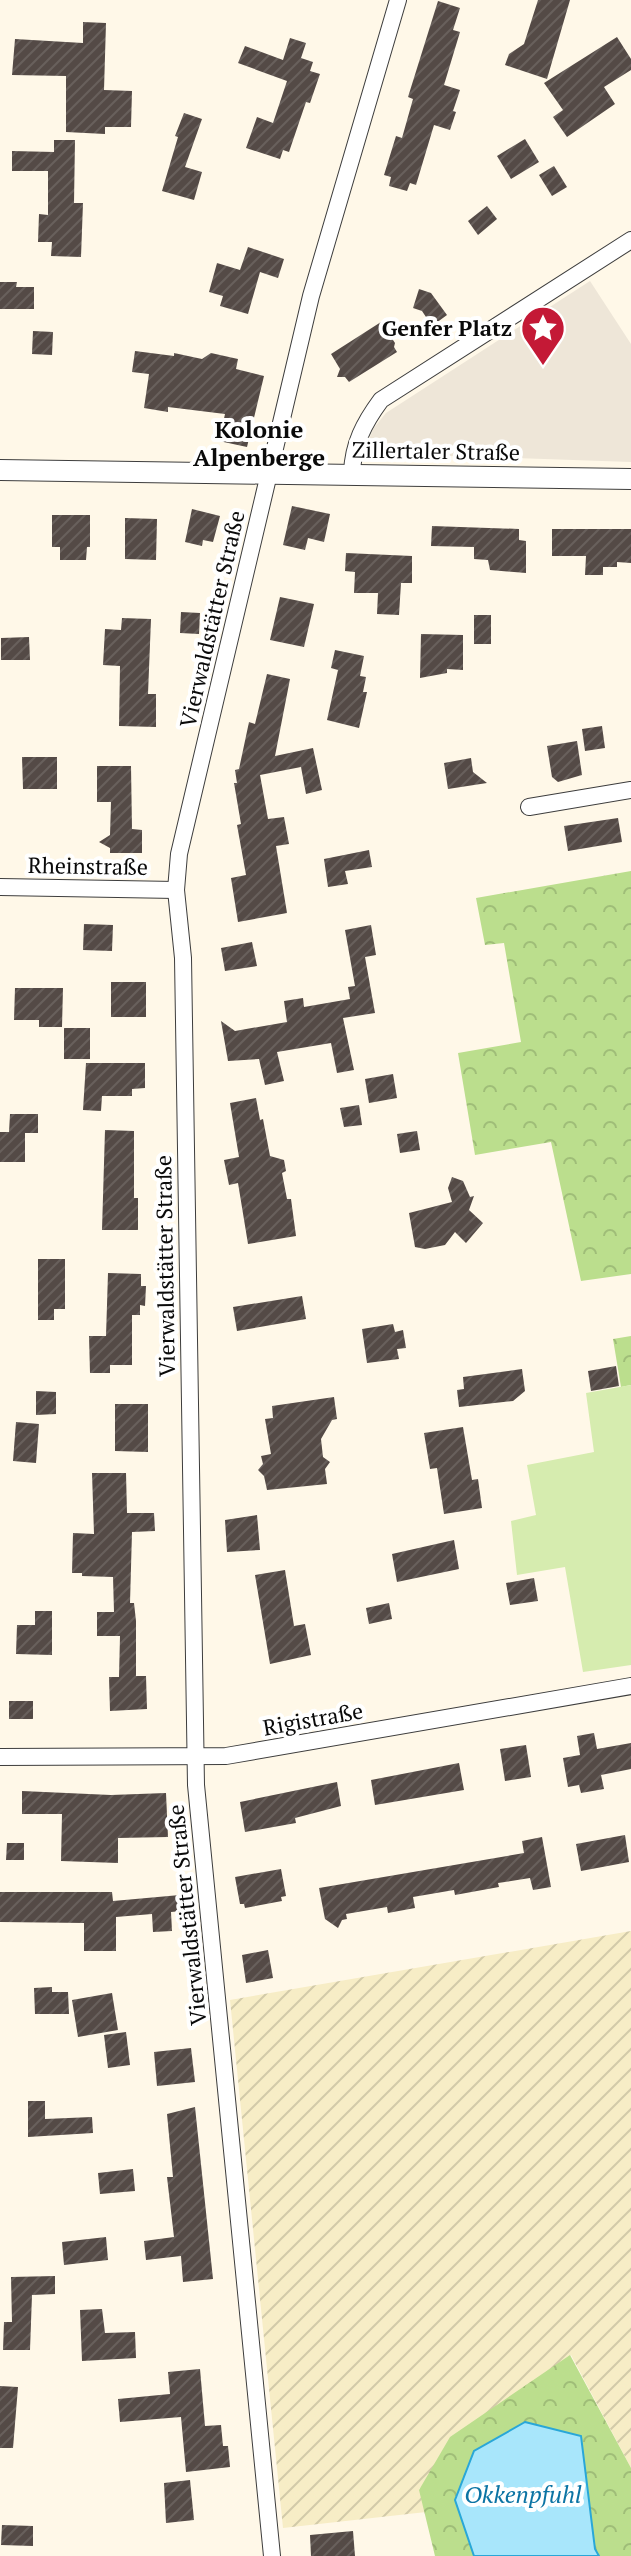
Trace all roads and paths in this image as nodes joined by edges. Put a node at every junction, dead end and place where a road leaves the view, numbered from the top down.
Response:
1 (398, 0) edge
2 (631, 240) edge
3 (0, 470) edge
4 (269, 473) junction
5 (352, 473) junction
6 (631, 479) edge
7 (631, 790) edge
8 (529, 807) dead end
9 (0, 887) edge
10 (176, 890) junction
11 (631, 1686) edge
12 (0, 1757) edge
13 (195, 1758) junction
14 (272, 2556) edge

1 - 4 street, Vierwaldstätter Straße
2 - 5 street
3 - 4 street, Zillertaler Straße
4 - 5 street, Zillertaler Straße
4 - 10 street, Vierwaldstätter Straße
5 - 6 street, Zillertaler Straße
7 - 8 street
9 - 10 street, Rheinstraße
10 - 13 street, Vierwaldstätter Straße
11 - 13 street, Rigistraße
12 - 13 street, Rigistraße
13 - 14 street, Vierwaldstätter Straße

